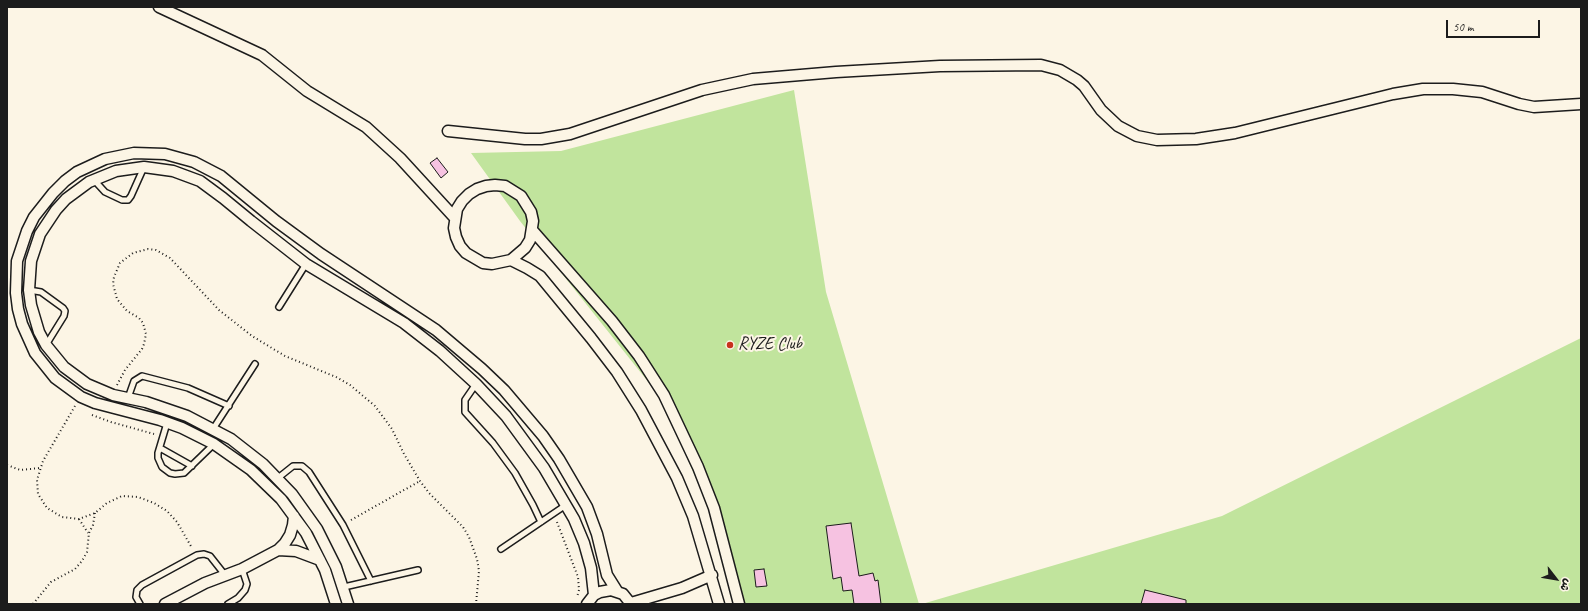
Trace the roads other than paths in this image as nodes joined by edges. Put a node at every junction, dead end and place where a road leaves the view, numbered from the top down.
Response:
1 (159, 7) edge
2 (1581, 104) edge
3 (448, 131) dead end
4 (144, 167) junction
5 (94, 180) junction
6 (455, 218) junction
7 (533, 231) junction
8 (511, 260) junction
9 (306, 264) junction
10 (29, 290) junction
11 (279, 307) dead end
12 (411, 313) junction
13 (404, 324) junction
14 (46, 345) junction
15 (255, 364) dead end
16 (476, 384) junction
17 (128, 398) junction
18 (229, 406) junction
19 (187, 416) junction
20 (167, 423) junction
21 (182, 428) junction
22 (213, 429) junction
23 (214, 444) junction
24 (160, 448) junction
25 (192, 466) junction
26 (278, 478) junction
27 (566, 505) junction
28 (294, 516) junction
29 (541, 522) junction
30 (501, 549) dead end
31 (278, 550) junction
32 (320, 560) junction
33 (242, 569) junction
34 (418, 570) dead end
35 (225, 575) junction
36 (712, 575) junction
37 (371, 581) junction
38 (344, 587) junction
39 (617, 591) junction
40 (594, 595) junction
41 (140, 604) edge
42 (165, 604) edge
43 (228, 604) edge
44 (336, 604) edge
45 (348, 604) edge
46 (587, 604) edge
47 (631, 604) edge
48 (719, 604) edge
49 (739, 604) edge

1 - 6 street
2 - 3 street
4 - 5 street
4 - 5 lane
4 - 9 street
5 - 10 street
6 - 7 street
6 - 8 street
7 - 8 street
7 - 49 street
8 - 36 street
9 - 11 lane
9 - 13 street
10 - 14 street
10 - 14 lane
12 - 13 street
12 - 20 street
12 - 39 street
13 - 16 street
14 - 17 street
15 - 18 lane
16 - 27 street
16 - 29 lane
17 - 18 lane
17 - 19 street
18 - 22 lane
19 - 21 street
19 - 22 street
20 - 21 street
20 - 24 lane
21 - 23 street
22 - 26 street
23 - 25 lane
23 - 28 street
24 - 25 lane
24 - 25 lane
26 - 37 lane
26 - 38 street
27 - 29 lane
27 - 40 street
28 - 31 street
28 - 32 street
29 - 30 lane
31 - 32 street
31 - 33 street
32 - 44 street
33 - 35 street
33 - 43 lane
34 - 37 lane
35 - 41 lane
35 - 42 street
36 - 47 street
36 - 48 street
37 - 38 lane
38 - 45 street
39 - 40 street
39 - 47 street
40 - 46 street

